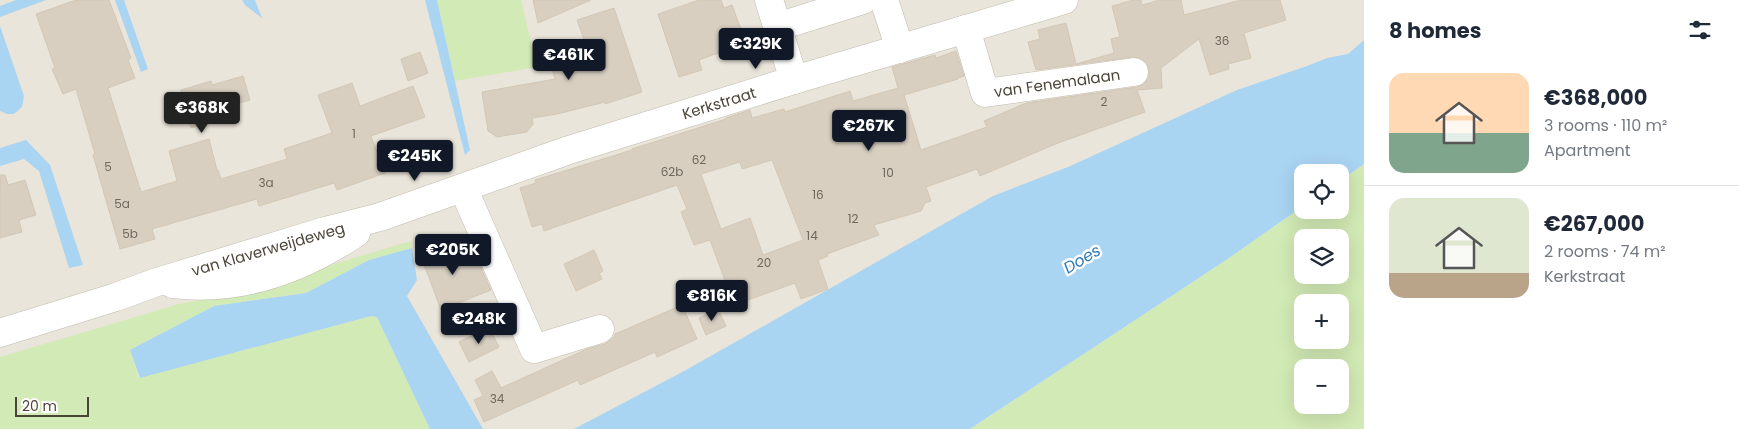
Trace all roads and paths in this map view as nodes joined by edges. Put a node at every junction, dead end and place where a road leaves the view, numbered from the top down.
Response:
1 (769, 0) edge
2 (863, 0) edge
3 (884, 0) edge
4 (1064, 0) edge
5 (1012, 7) edge
6 (793, 22) dead end
7 (966, 30) junction
8 (900, 49) junction
9 (1134, 72) dead end
10 (794, 80) junction
11 (464, 188) junction
12 (600, 329) dead end
13 (0, 333) edge

1 - 10 street
2 - 6 street
3 - 8 street
4 - 5 street, Kerkstraat
5 - 7 street, Kerkstraat
7 - 8 street, Kerkstraat
7 - 9 street, van Fenemalaan
8 - 10 street, Kerkstraat
10 - 11 street, Kerkstraat
11 - 12 street
11 - 13 street, van Klaverweijdeweg

